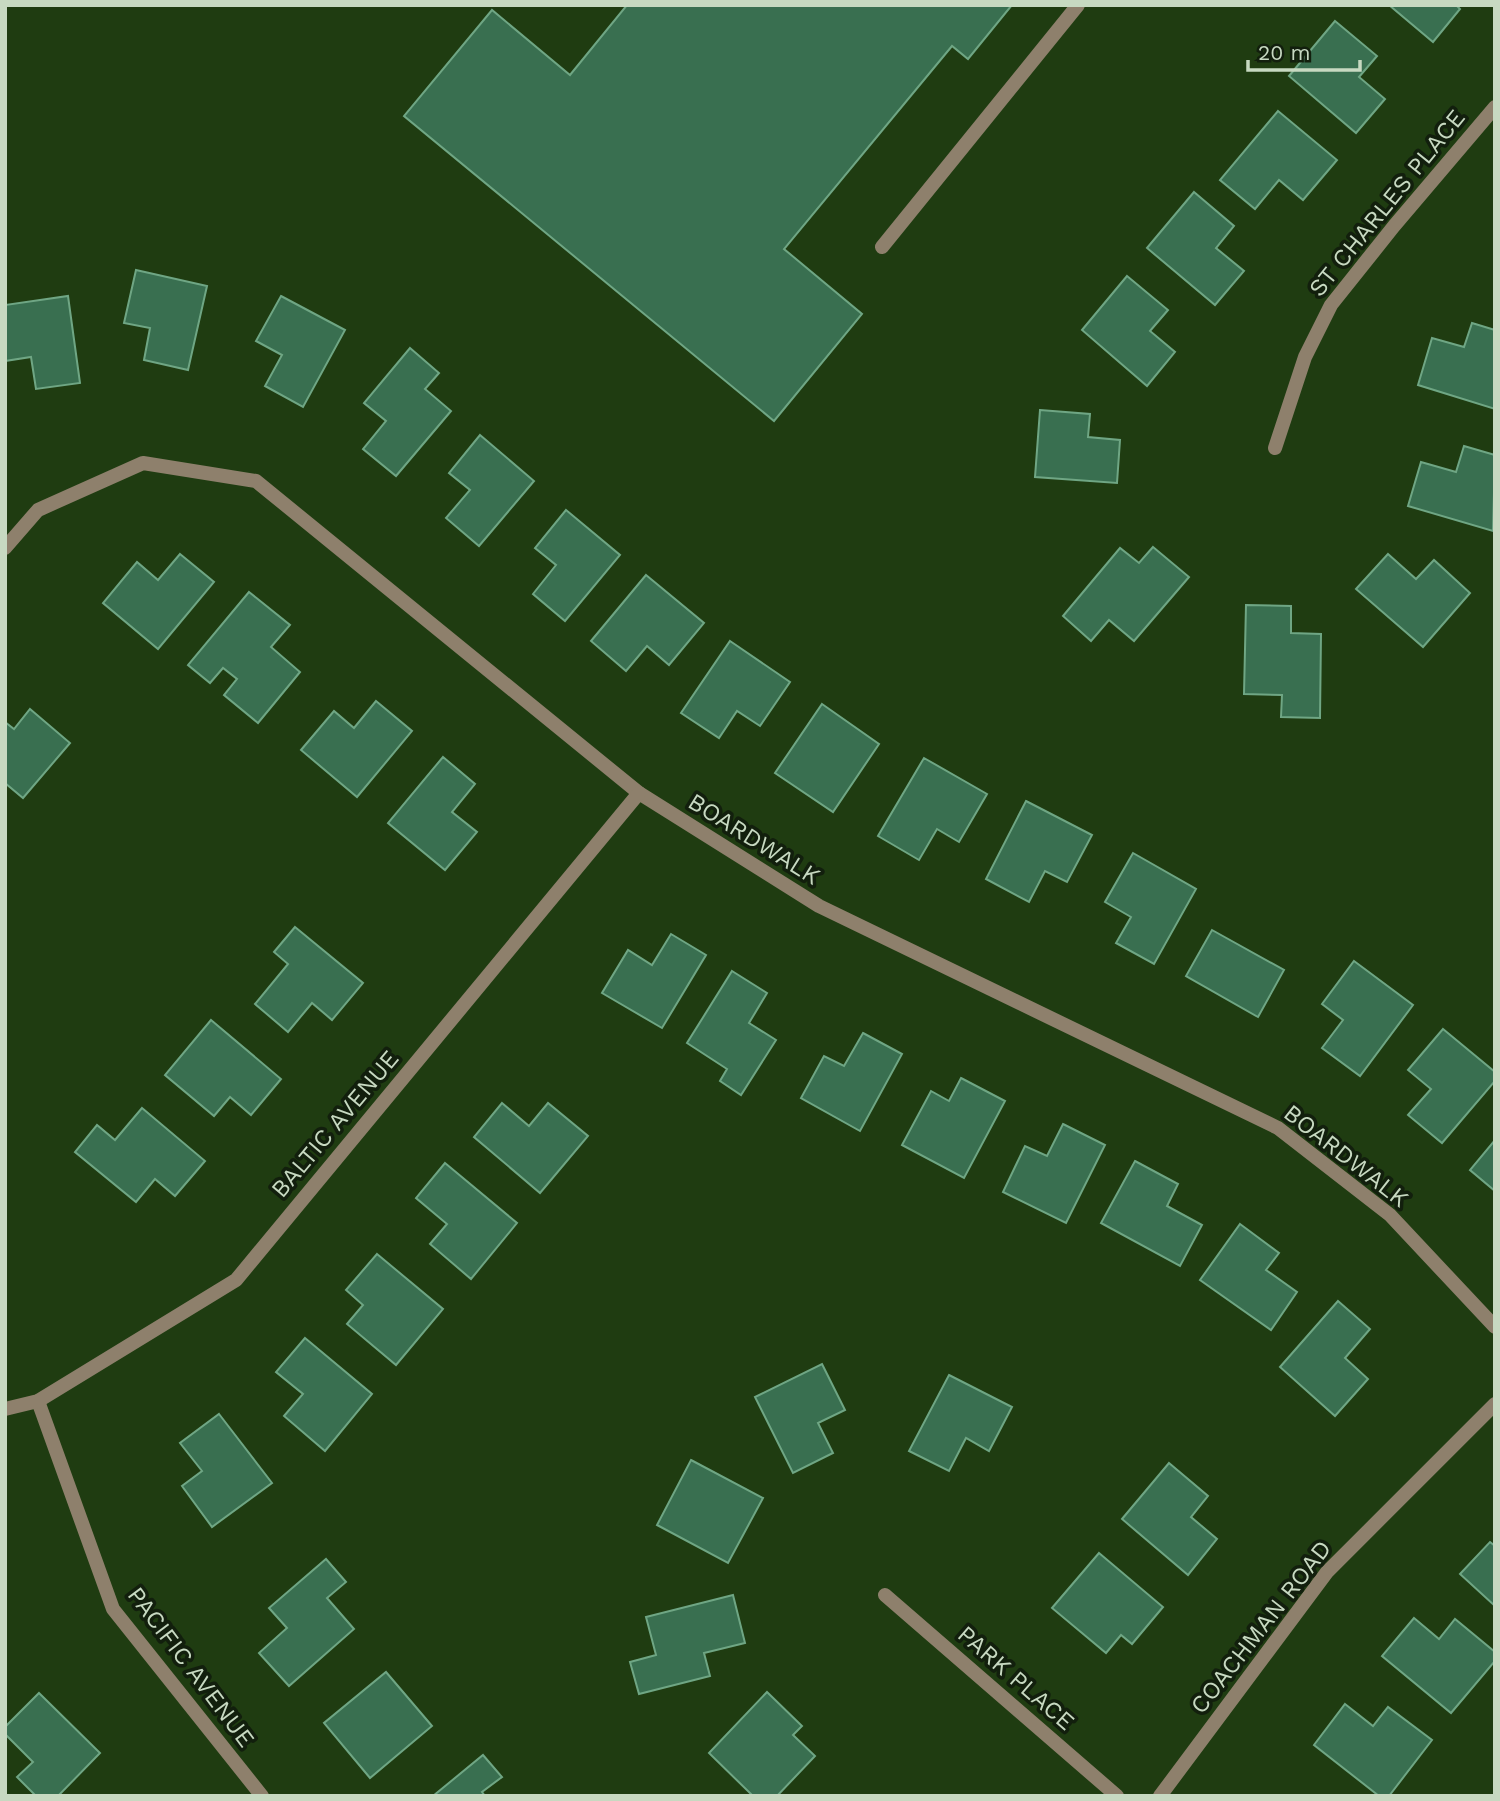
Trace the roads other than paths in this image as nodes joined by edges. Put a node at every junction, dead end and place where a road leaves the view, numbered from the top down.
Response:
1 (1078, 5) edge
2 (1495, 107) edge
3 (882, 247) dead end
4 (1275, 448) dead end
5 (5, 548) edge
6 (639, 793) junction
7 (1495, 1327) edge
8 (38, 1401) junction
9 (1495, 1404) edge
10 (5, 1409) edge
11 (885, 1595) dead end
12 (262, 1796) edge
13 (1117, 1796) edge
14 (1160, 1796) edge

1 - 3 street
2 - 4 street, ST CHARLES PLACE
5 - 6 street, BOARDWALK
6 - 7 street, BOARDWALK
6 - 8 street, BALTIC AVENUE
8 - 10 street, BALTIC AVENUE
8 - 12 street, PACIFIC AVENUE
9 - 14 street, COACHMAN ROAD
11 - 13 street, PARK PLACE

